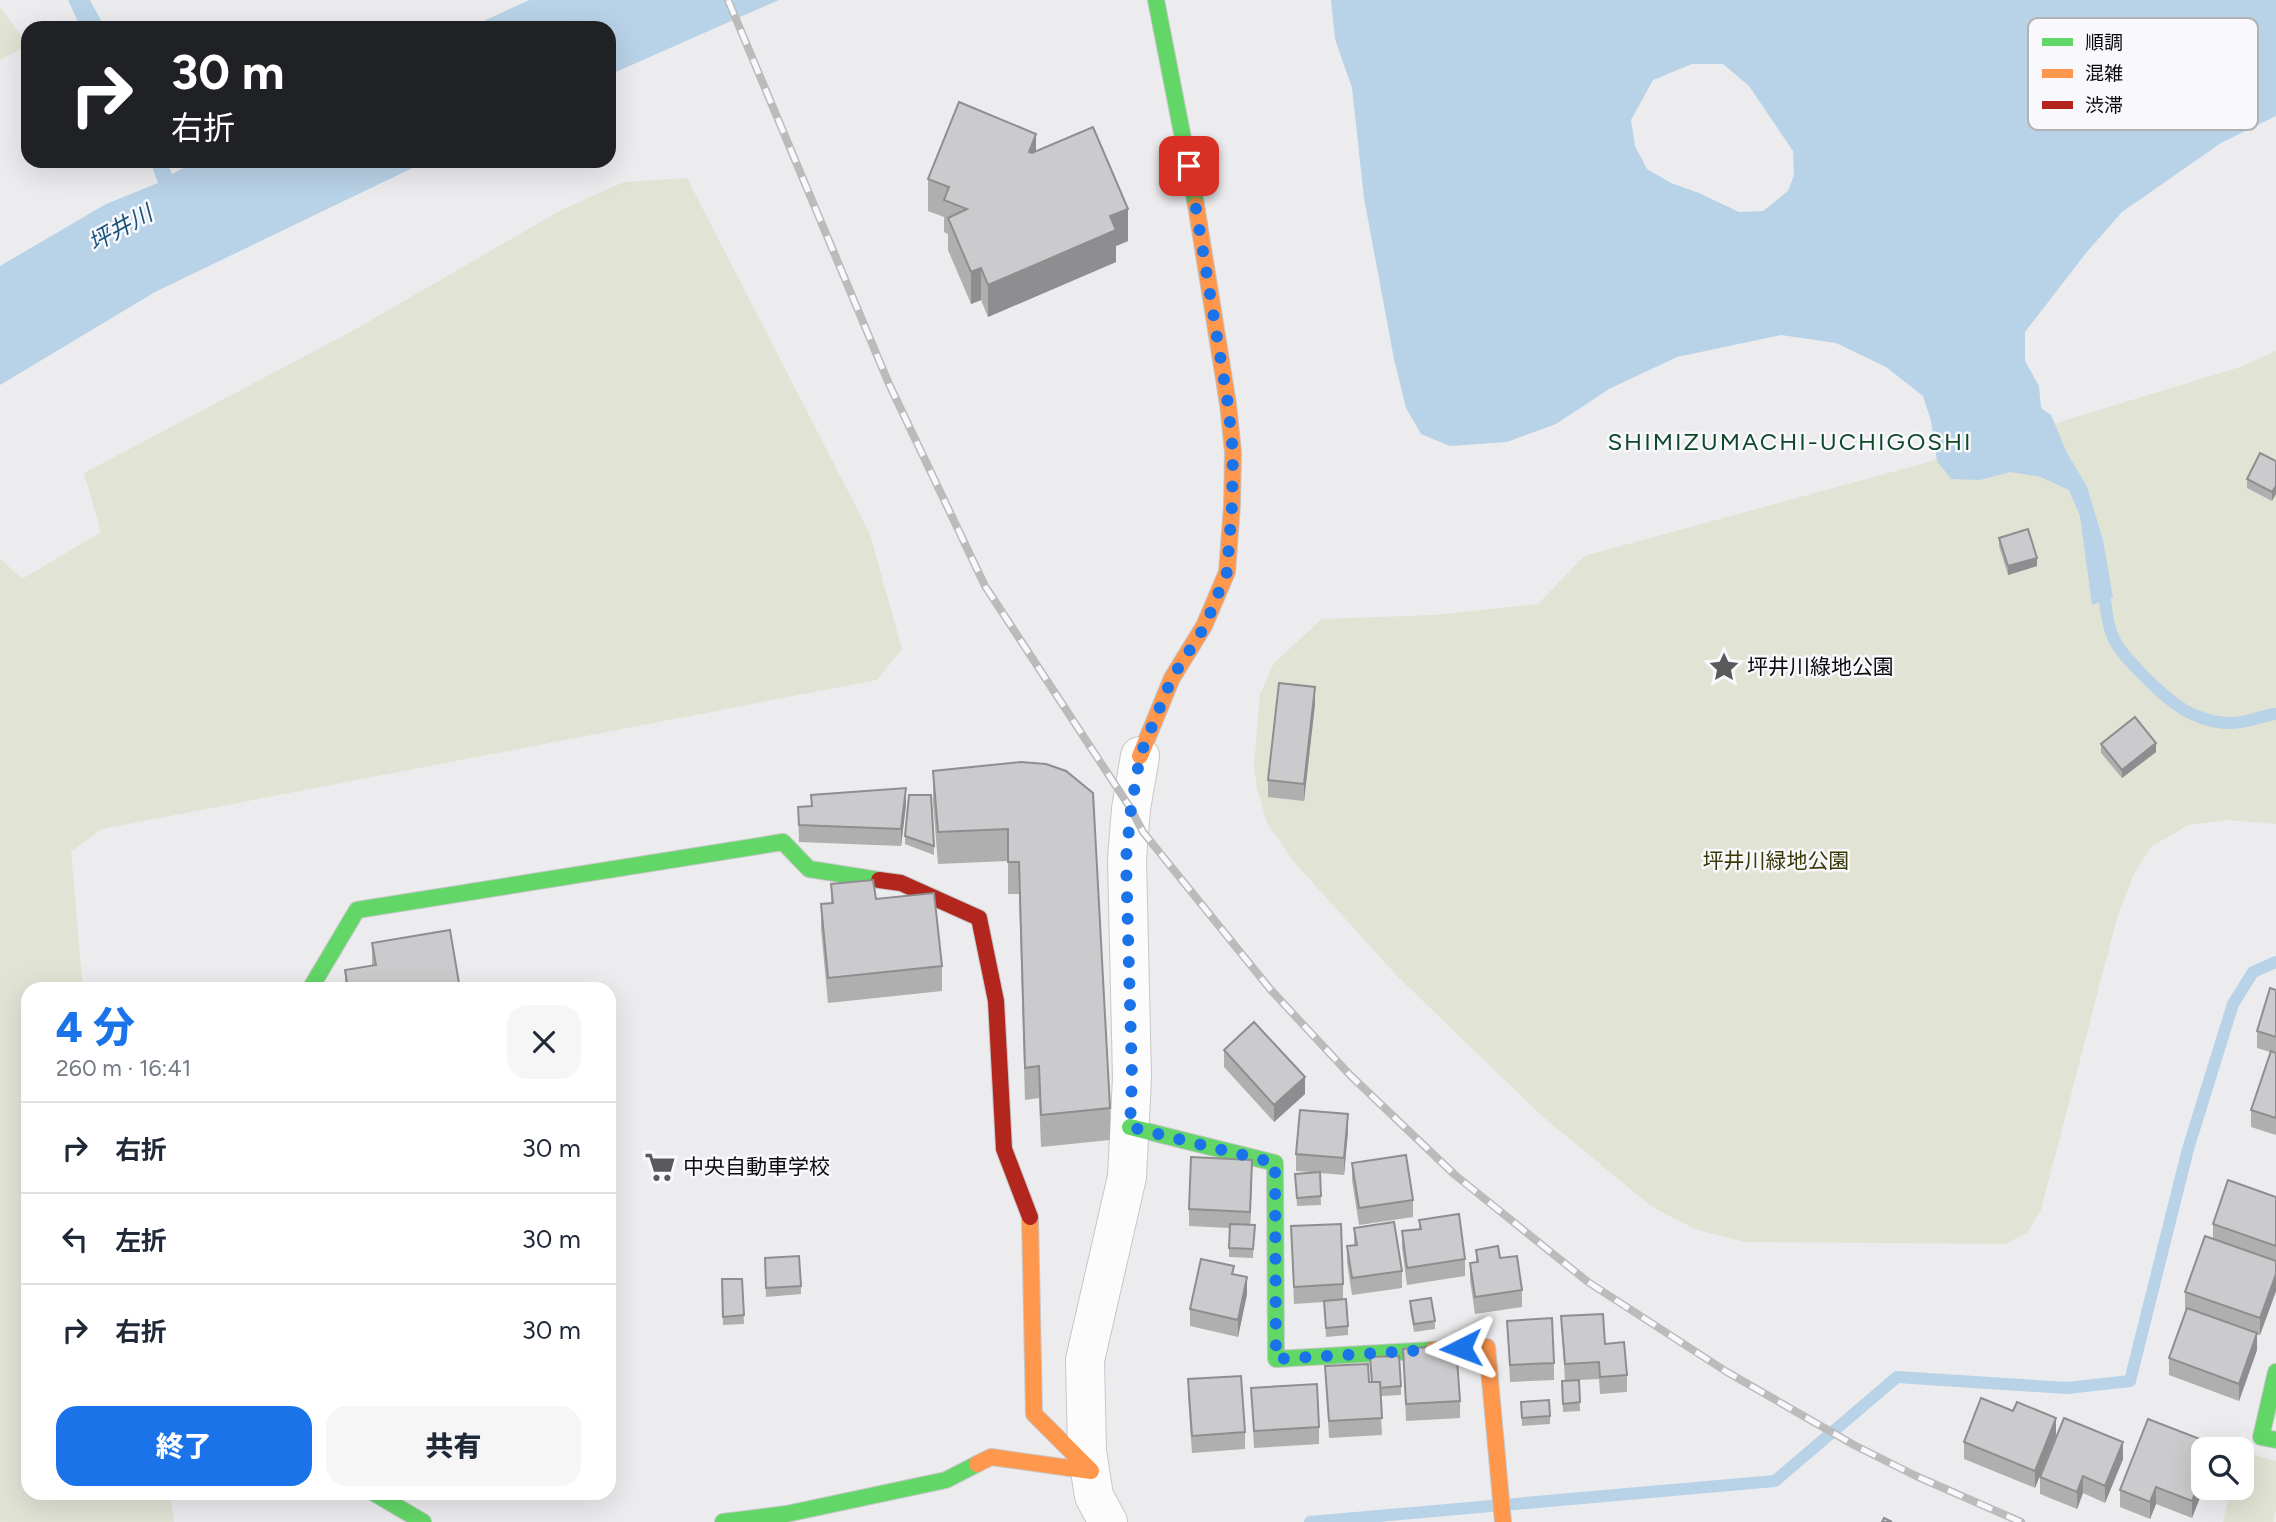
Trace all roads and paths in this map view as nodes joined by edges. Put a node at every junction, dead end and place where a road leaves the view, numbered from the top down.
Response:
1 (1156, 0) edge
2 (1140, 756) joint
3 (314, 982) edge
4 (1130, 1127) junction
5 (2276, 1372) edge
6 (2276, 1440) edge
7 (1098, 1496) edge
8 (386, 1500) edge
9 (1502, 1519) edge
10 (424, 1522) edge
11 (723, 1522) edge

1 - 2 street
2 - 4 street
3 - 7 street
4 - 7 street
4 - 9 street
5 - 6 street
7 - 11 street
8 - 10 street

